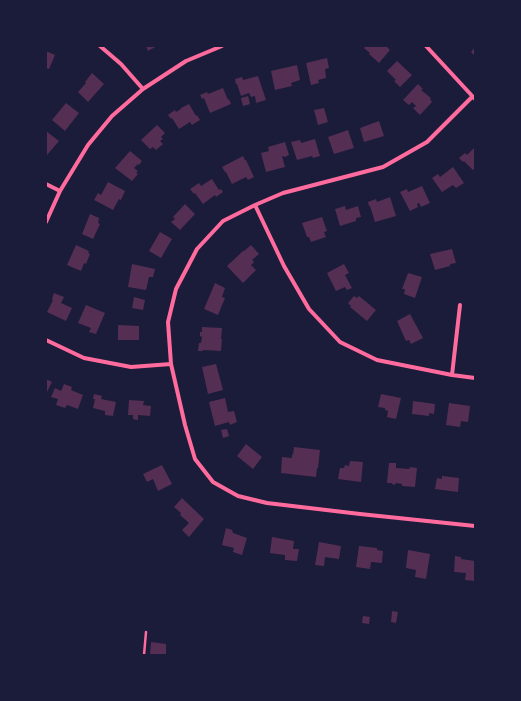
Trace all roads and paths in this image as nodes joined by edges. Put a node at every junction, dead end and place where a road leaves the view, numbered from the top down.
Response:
1 (100, 46) edge
2 (222, 46) edge
3 (426, 46) edge
4 (143, 89) junction
5 (474, 98) edge
6 (46, 184) edge
7 (60, 191) junction
8 (255, 205) junction
9 (46, 222) edge
10 (460, 305) dead end
11 (46, 340) edge
12 (171, 364) junction
13 (452, 375) junction
14 (475, 378) edge
15 (475, 526) edge
16 (146, 632) dead end
17 (144, 655) edge

1 - 4 street
2 - 4 street
3 - 5 street
4 - 7 street
5 - 8 street
6 - 7 street
7 - 9 street
8 - 12 street
8 - 13 street
10 - 13 street
11 - 12 street
12 - 15 street
13 - 14 street
16 - 17 lane

